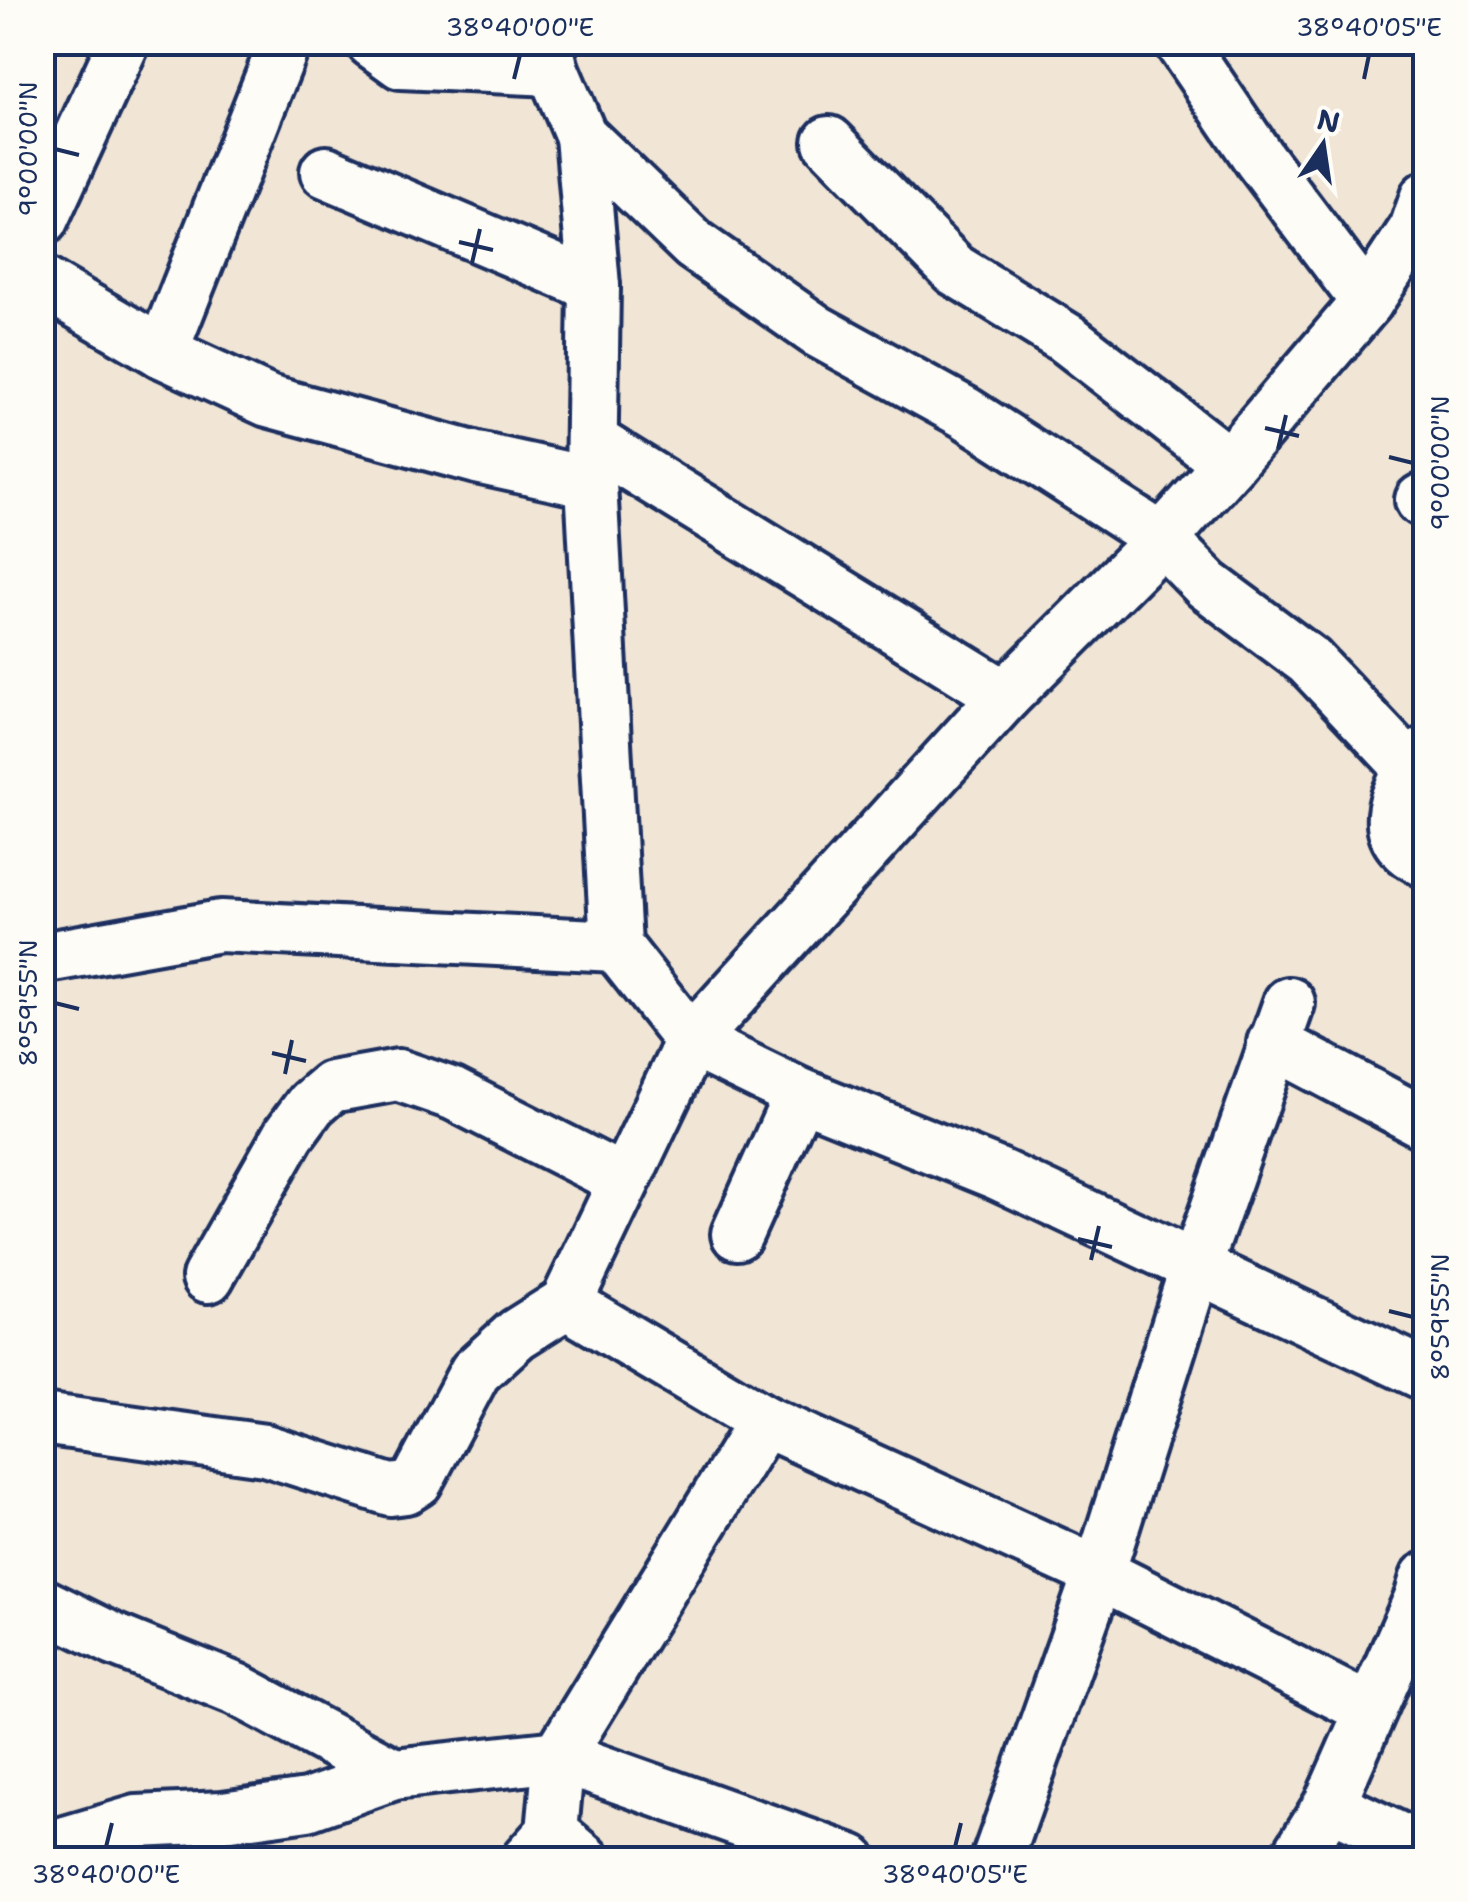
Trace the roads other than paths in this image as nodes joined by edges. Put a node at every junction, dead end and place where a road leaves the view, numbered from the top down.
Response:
1 (124, 42) edge
2 (285, 42) edge
3 (372, 42) edge
4 (1180, 42) edge
5 (549, 56) edge
6 (581, 136) junction
7 (829, 142) dead end
8 (326, 172) dead end
9 (1426, 197) edge
10 (42, 220) edge
11 (42, 282) edge
12 (594, 286) junction
13 (1367, 302) junction
14 (162, 352) junction
15 (592, 462) junction
16 (1228, 464) junction
17 (1162, 539) junction
18 (1005, 696) junction
19 (1418, 760) edge
20 (1426, 862) edge
21 (616, 946) junction
22 (42, 958) edge
23 (690, 1041) junction
24 (800, 1094) junction
25 (1426, 1124) edge
26 (624, 1181) junction
27 (736, 1234) dead end
28 (1196, 1266) junction
29 (208, 1277) dead end
30 (566, 1304) junction
31 (1426, 1375) edge
32 (42, 1419) edge
33 (764, 1421) junction
34 (1098, 1573) junction
35 (1424, 1592) edge
36 (42, 1604) edge
37 (1370, 1710) junction
38 (559, 1756) junction
39 (394, 1774) junction
40 (1329, 1805) junction
41 (42, 1850) edge
42 (555, 1850) edge
43 (1426, 1852) edge
44 (851, 1860) edge
45 (996, 1860) edge
46 (1295, 1860) edge

1 - 10 street
2 - 14 street
3 - 5 street
4 - 13 street
5 - 6 street
6 - 12 street
6 - 17 street
7 - 16 street
8 - 12 street
9 - 13 street
11 - 14 street
12 - 15 street
13 - 16 street
14 - 15 street
15 - 18 street
15 - 21 street
16 - 17 street
17 - 18 street
17 - 19 street
18 - 23 street
19 - 20 street
21 - 22 street
21 - 23 street
23 - 24 street
23 - 26 street
24 - 27 street
24 - 28 street
25 - 28 street
26 - 29 street
26 - 30 street
28 - 31 street
28 - 34 street
30 - 32 street
30 - 33 street
33 - 34 street
33 - 38 street
34 - 37 street
34 - 45 street
35 - 37 street
36 - 39 street
37 - 40 street
38 - 39 street
38 - 42 street
38 - 44 street
39 - 41 street
40 - 43 street
40 - 46 street

